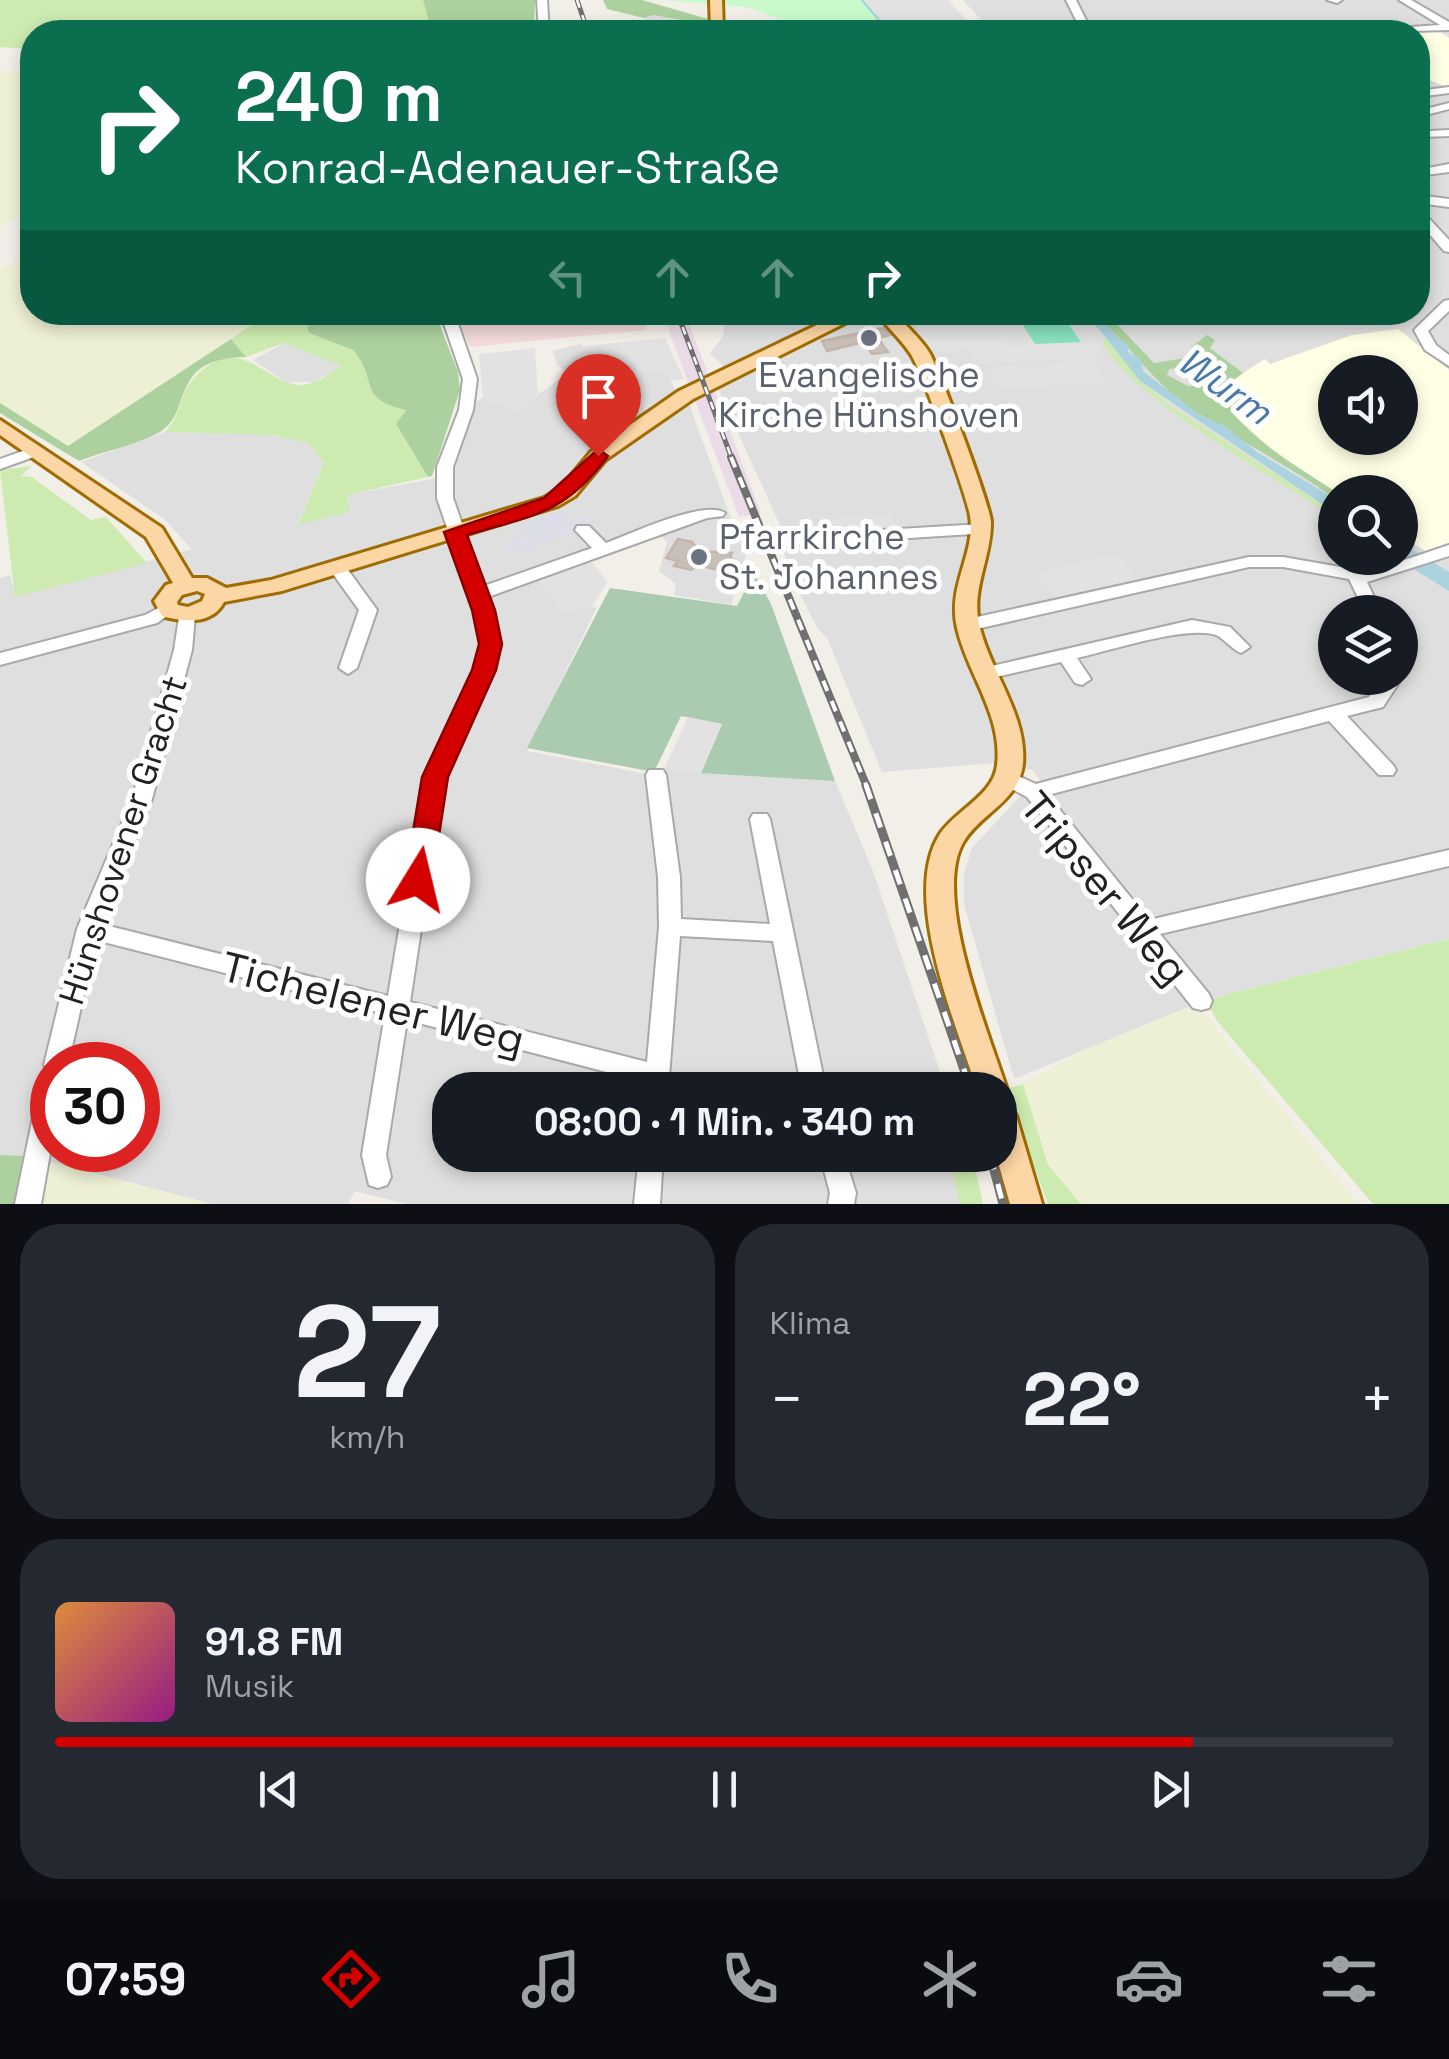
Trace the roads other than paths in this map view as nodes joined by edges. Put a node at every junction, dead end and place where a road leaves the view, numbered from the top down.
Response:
1 (1432, 0) edge
2 (1406, 1) edge
3 (1445, 27) edge
4 (1449, 36) edge
5 (1430, 227) edge
6 (1449, 248) edge
7 (1449, 304) edge
8 (1430, 321) edge
9 (452, 325) edge
10 (832, 325) edge
11 (895, 325) edge
12 (1426, 325) edge
13 (1449, 362) edge
14 (0, 426) edge
15 (37, 451) junction
16 (0, 464) edge
17 (717, 513) dead end
18 (583, 530) dead end
19 (982, 530) junction
20 (455, 532) junction
21 (783, 541) dead end
22 (603, 550) junction
23 (1442, 557) edge
24 (337, 567) junction
25 (1356, 576) junction
26 (185, 585) junction
27 (478, 595) junction
28 (1365, 595) edge
29 (218, 596) junction
30 (177, 612) junction
31 (968, 624) junction
32 (1242, 647) dead end
33 (1064, 655) junction
34 (0, 659) edge
35 (348, 668) dead end
36 (983, 674) junction
37 (1082, 678) dead end
38 (1381, 695) edge
39 (1334, 714) junction
40 (1386, 770) dead end
41 (656, 775) dead end
42 (1007, 778) junction
43 (1034, 792) junction
44 (760, 819) dead end
45 (1449, 858) edge
46 (670, 927) junction
47 (1146, 929) junction
48 (88, 930) junction
49 (780, 933) junction
50 (1200, 1001) dead end
51 (396, 1007) junction
52 (61, 1042) edge
53 (619, 1072) edge
54 (658, 1072) edge
55 (810, 1072) edge
56 (987, 1072) edge
57 (34, 1172) edge
58 (650, 1172) edge
59 (837, 1172) edge
60 (1017, 1172) edge
61 (378, 1176) dead end
62 (28, 1204) edge
63 (647, 1204) edge
64 (840, 1204) edge
65 (1026, 1204) edge

1 - 2 street
2 - 3 street
3 - 4 street
5 - 6 street
7 - 8 street
9 - 20 street
10 - 20 main road
11 - 19 main road
12 - 13 street
14 - 15 main road
15 - 16 street
15 - 26 main road
17 - 22 street
18 - 22 street
19 - 21 street
19 - 31 main road
20 - 24 main road
20 - 27 street
22 - 27 street
23 - 25 street
24 - 29 main road
24 - 35 street
25 - 28 street
25 - 31 street
26 - 29 main road
26 - 30 main road
27 - 51 street
29 - 30 main road
30 - 34 street
30 - 48 street, Hünshovener Gracht
31 - 36 main road
32 - 33 street
33 - 36 street
33 - 37 street
36 - 42 main road
38 - 39 street
39 - 40 street
39 - 43 street
41 - 46 street
42 - 43 street, Tripser Weg
42 - 56 main road
43 - 47 street, Tripser Weg
44 - 49 street
45 - 47 street
46 - 49 street
46 - 54 street
47 - 50 street, Tripser Weg
48 - 51 street, Tichelener Weg
48 - 52 street, Hünshovener Gracht
49 - 55 street
51 - 53 street, Tichelener Weg
51 - 61 street
57 - 62 street
58 - 63 street
59 - 64 street
60 - 65 main road

